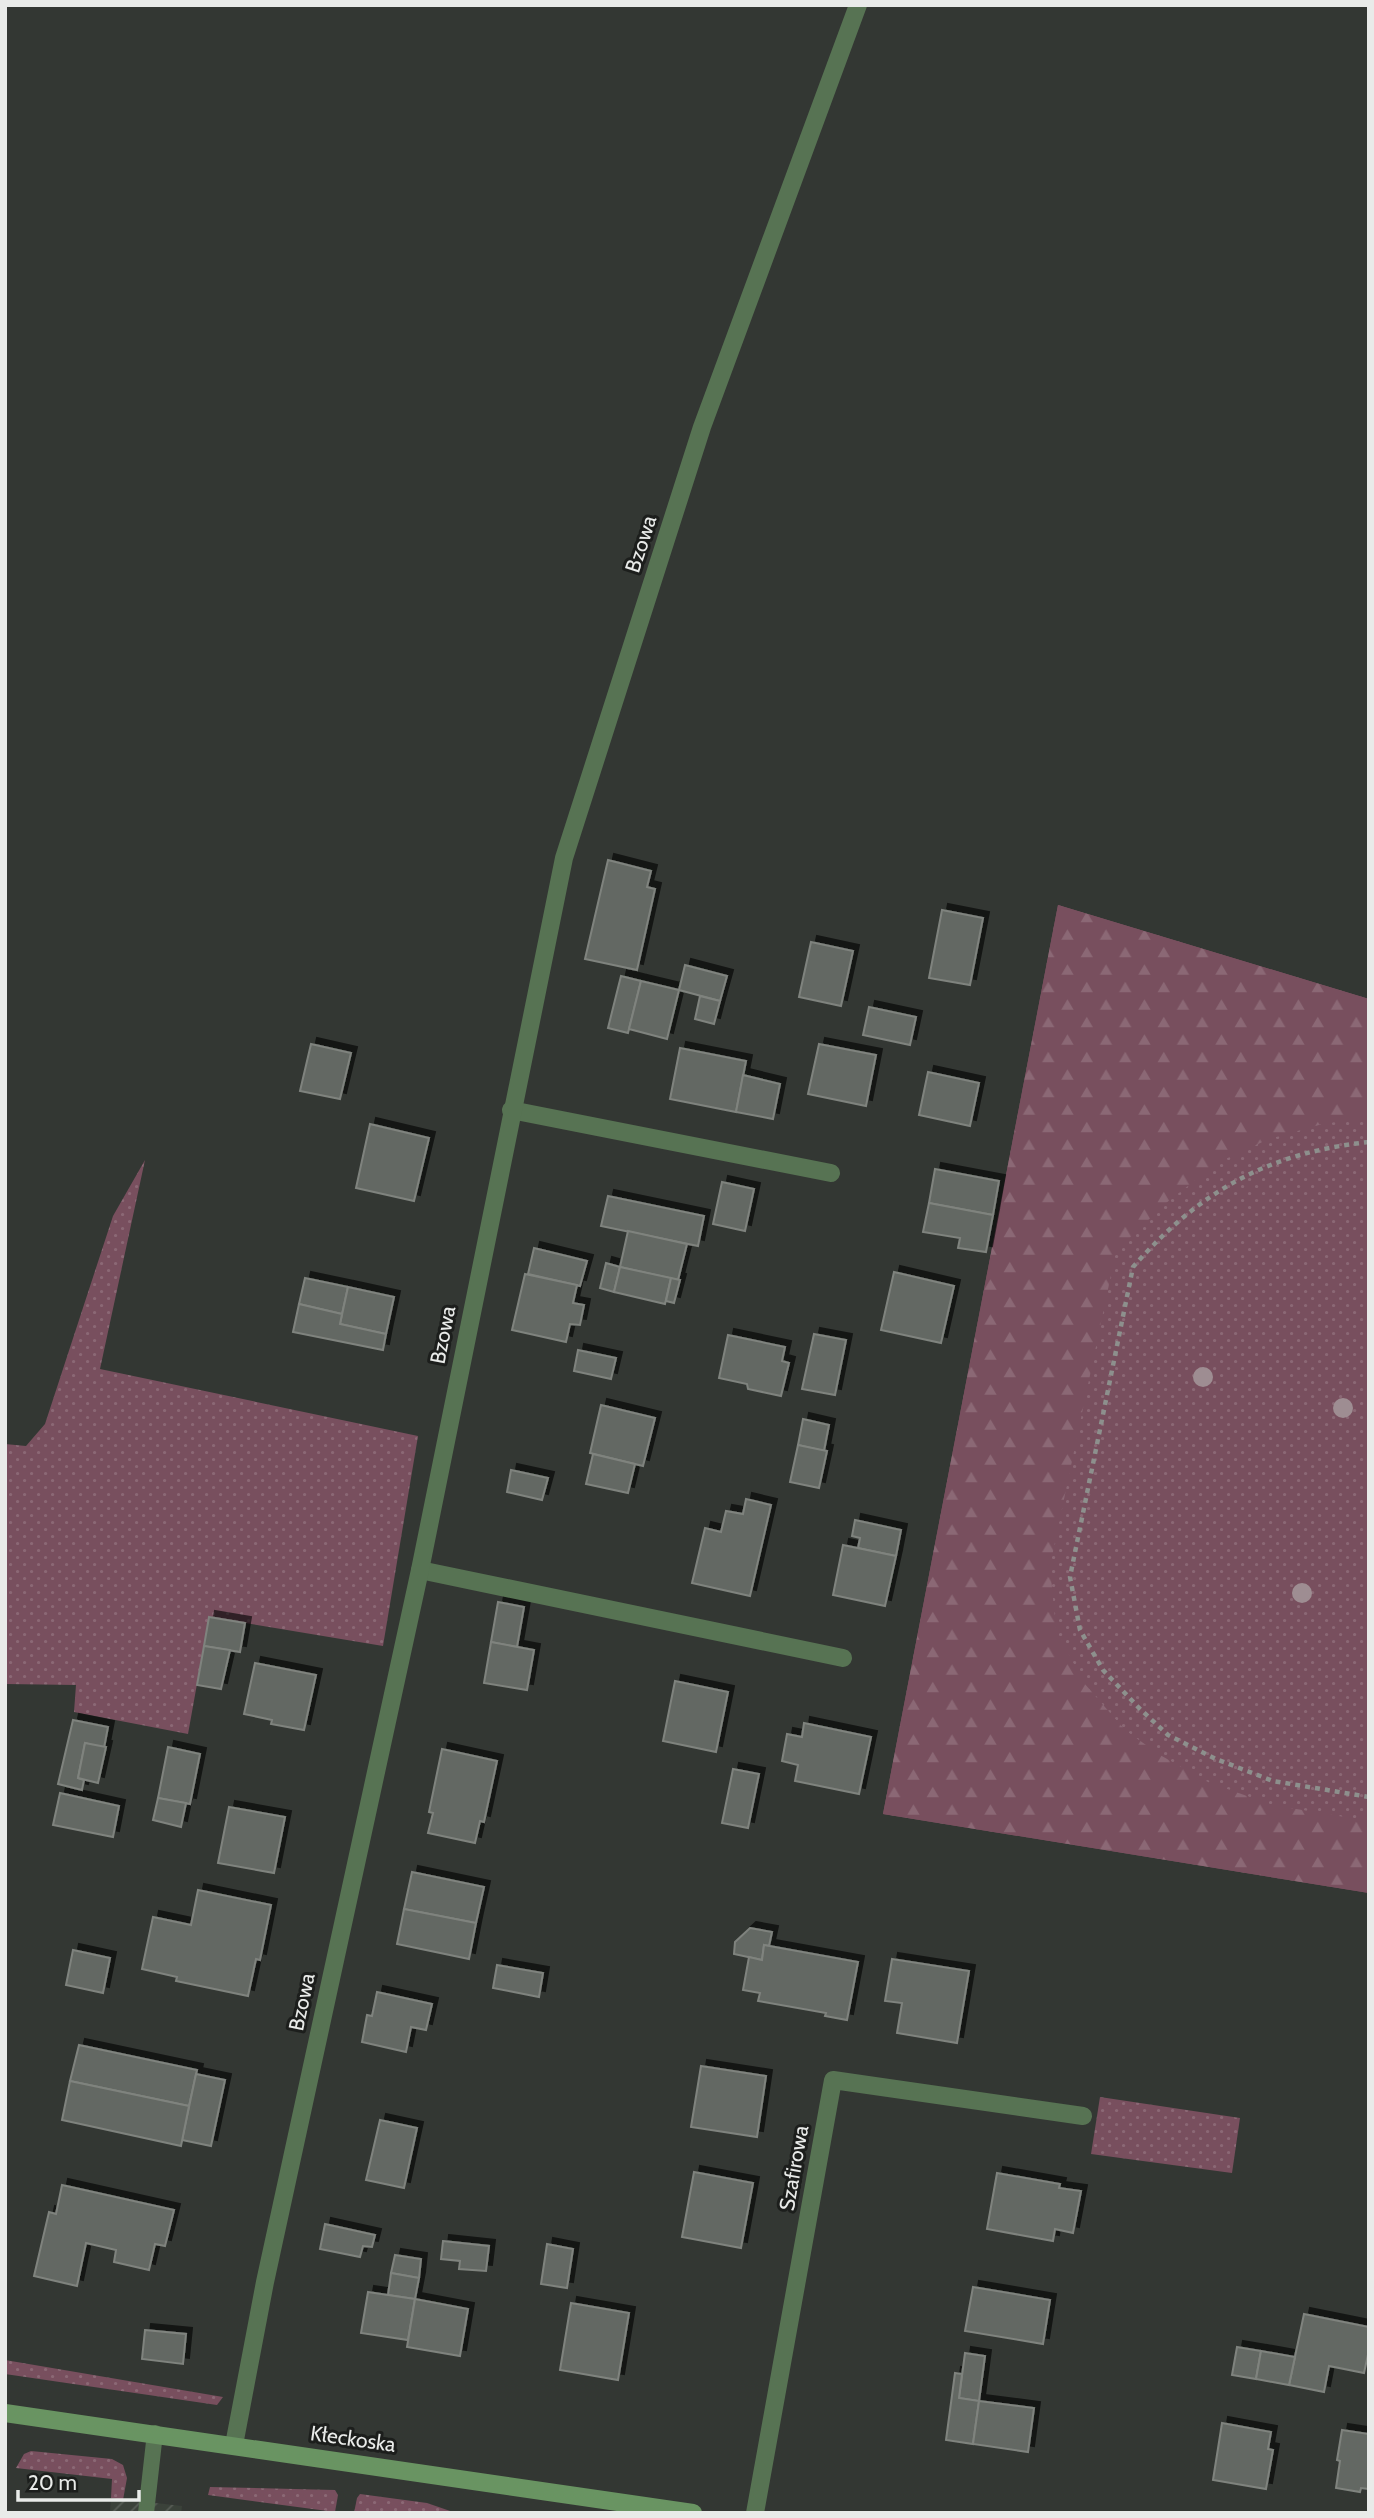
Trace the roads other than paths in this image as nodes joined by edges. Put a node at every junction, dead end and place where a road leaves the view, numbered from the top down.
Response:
1 (858, 5) edge
2 (511, 1110) junction
3 (831, 1172) dead end
4 (420, 1570) junction
5 (843, 1658) dead end
6 (1083, 2116) dead end
7 (5, 2413) edge
8 (155, 2433) junction
9 (234, 2445) junction
10 (146, 2513) edge
11 (694, 2513) edge
12 (755, 2513) edge

1 - 2 street, Bzowa
2 - 3 street
2 - 4 street, Bzowa
4 - 5 street
4 - 9 street, Bzowa
6 - 12 street, Szafirowa
7 - 8 main road, Kłeckoska
8 - 9 main road, Kłeckoska
8 - 10 lane
9 - 11 main road, Kłeckoska

